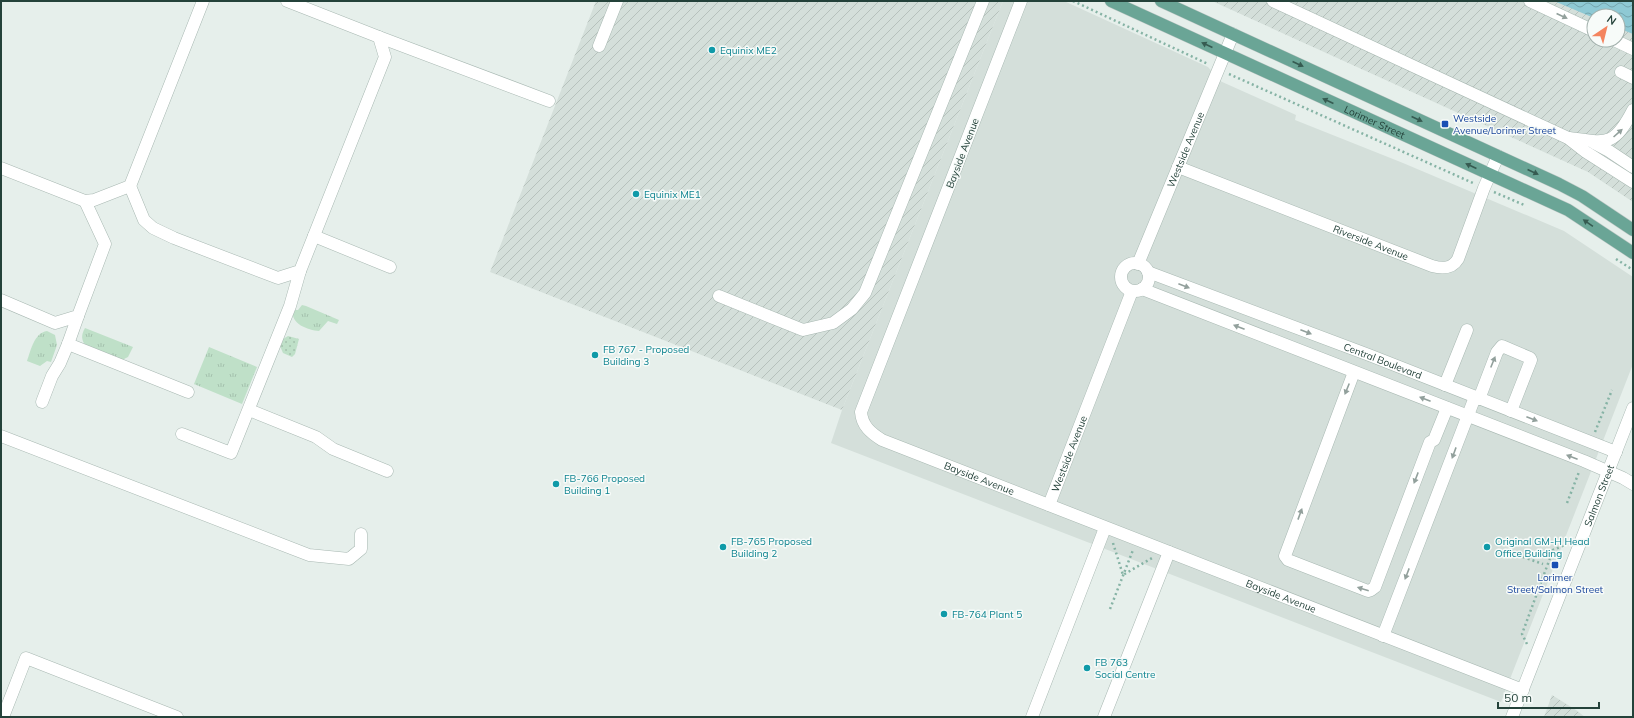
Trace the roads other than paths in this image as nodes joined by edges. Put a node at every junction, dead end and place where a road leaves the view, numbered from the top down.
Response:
1 (203, 1) edge
2 (287, 1) edge
3 (617, 1) edge
4 (983, 1) edge
5 (1021, 1) edge
6 (1111, 1) edge
7 (1161, 1) edge
8 (1530, 1) edge
9 (1279, 2) edge
10 (1586, 27) edge
11 (1233, 34) junction
12 (380, 37) junction
13 (599, 46) dead end
14 (1225, 53) junction
15 (1621, 72) dead end
16 (1633, 78) edge
17 (549, 101) dead end
18 (1633, 110) edge
19 (1568, 138) junction
20 (1583, 140) junction
21 (1498, 156) junction
22 (1178, 167) junction
23 (1633, 167) edge
24 (1, 168) edge
25 (1490, 175) junction
26 (1633, 182) edge
27 (130, 186) junction
28 (85, 201) junction
29 (1633, 230) edge
30 (314, 236) junction
31 (1633, 254) edge
32 (1138, 264) junction
33 (390, 267) dead end
34 (300, 271) junction
35 (1148, 272) junction
36 (1137, 290) junction
37 (718, 296) dead end
38 (1, 300) edge
39 (78, 316) junction
40 (1263, 316) junction
41 (1467, 330) dead end
42 (1256, 333) junction
43 (68, 344) junction
44 (1368, 355) junction
45 (1358, 373) junction
46 (1445, 385) junction
47 (188, 392) dead end
48 (1477, 398) junction
49 (42, 402) dead end
50 (1447, 408) junction
51 (1633, 408) edge
52 (249, 410) junction
53 (1511, 411) junction
54 (1468, 416) junction
55 (182, 434) dead end
56 (1, 436) edge
57 (1616, 452) junction
58 (387, 471) dead end
59 (1608, 471) junction
60 (1633, 484) edge
61 (1048, 506) junction
62 (1107, 528) junction
63 (362, 534) dead end
64 (1167, 551) junction
65 (1383, 636) junction
66 (1523, 690) junction
67 (3, 717) edge
68 (177, 717) edge
69 (1032, 717) edge
70 (1104, 717) edge
71 (1512, 717) edge

1 - 27 street
2 - 12 street
3 - 13 street
4 - 37 street
5 - 61 street, Bayside Avenue
14 -> 6 main road, Lorimer Street
7 - 11 main road, Lorimer Street
8 -> 10 street
9 - 19 street
11 - 14 street, Westside Avenue
11 -> 21 main road, Lorimer Street
12 - 17 street
12 - 30 street
14 - 22 street, Westside Avenue
25 -> 14 main road, Lorimer Street
15 - 16 street
20 -> 18 street
19 - 20 street
19 - 26 street
20 - 23 street
21 - 25 street, Riverside Avenue
21 -> 29 main road, Lorimer Street
22 - 25 street, Riverside Avenue
22 - 32 street, Westside Avenue
24 - 28 street
31 -> 25 main road, Lorimer Street
27 - 28 street
27 - 34 street
28 - 39 street
30 - 33 street
30 - 34 street
32 - 35 street
32 - 36 street
34 - 52 street
35 - 36 street
35 -> 40 street, Central Boulevard
42 -> 36 street, Central Boulevard
36 - 61 street, Westside Avenue
38 - 39 street
39 - 43 street
40 - 42 street
40 -> 44 street, Central Boulevard
41 - 46 street
42 - 45 street, Central Boulevard
43 - 47 street
43 - 49 street
44 - 45 street
44 - 46 street, Central Boulevard
50 -> 45 street, Central Boulevard
45 - 50 street
46 - 48 street, Central Boulevard
48 - 53 street, Central Boulevard
48 -> 53 street
48 - 54 street
50 - 54 street, Central Boulevard
51 - 57 street, Salmon Street
52 - 55 street
52 - 58 street
53 -> 57 street, Central Boulevard
59 -> 54 street, Central Boulevard
54 -> 65 street
56 - 63 street
57 - 59 street, Salmon Street
59 - 60 street, Central Boulevard
59 - 66 street, Salmon Street
61 - 62 street, Bayside Avenue
62 - 64 street, Bayside Avenue
62 - 69 street
64 - 65 street, Bayside Avenue
64 - 70 street
65 - 66 street, Bayside Avenue
66 - 71 street, Salmon Street
67 - 68 street

